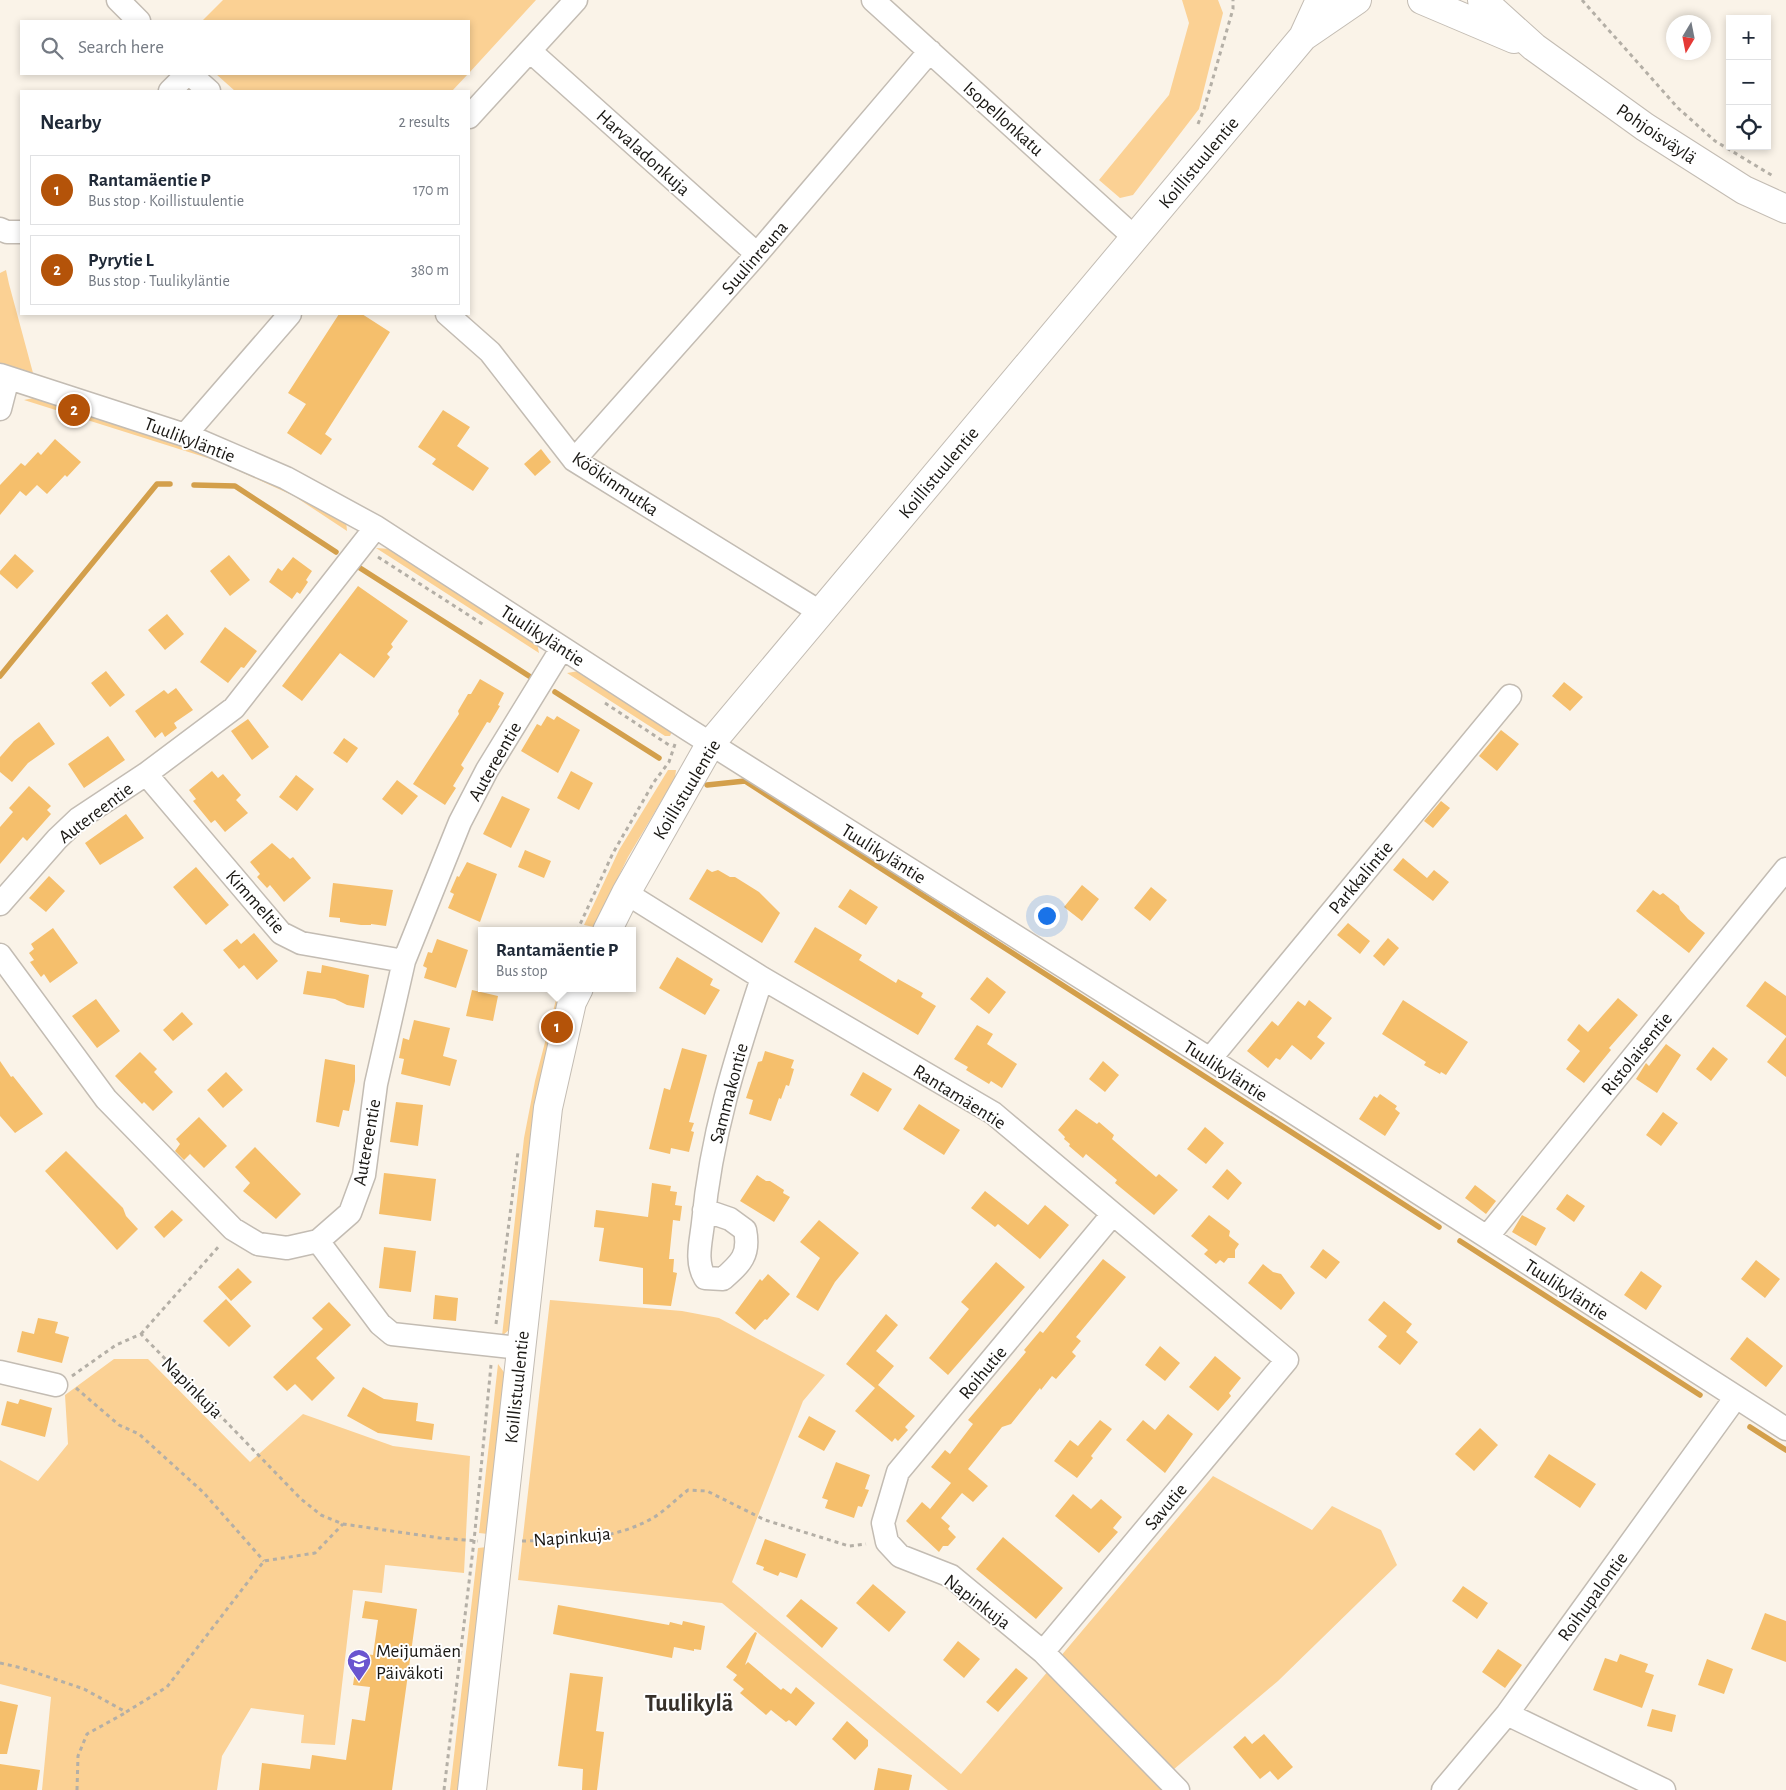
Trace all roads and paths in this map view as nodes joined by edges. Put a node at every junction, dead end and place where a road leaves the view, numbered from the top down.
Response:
1 (118, 0) edge
2 (576, 0) edge
3 (873, 0) edge
4 (1320, 0) edge
5 (1356, 0) edge
6 (1422, 0) edge
7 (1482, 0) edge
8 (1582, 0) edge
9 (138, 20) edge
10 (1303, 37) junction
11 (1534, 47) junction
12 (530, 51) junction
13 (930, 51) junction
14 (188, 75) edge
15 (190, 75) edge
16 (171, 90) edge
17 (208, 90) edge
18 (470, 116) edge
19 (1778, 179) dead end
20 (1786, 209) edge
21 (0, 229) edge
22 (20, 232) edge
23 (1134, 237) junction
24 (757, 254) junction
25 (289, 315) edge
26 (448, 315) edge
27 (4, 376) edge
28 (0, 409) edge
29 (185, 435) junction
30 (574, 460) junction
31 (376, 527) junction
32 (820, 612) junction
33 (562, 648) junction
34 (1510, 696) dead end
35 (711, 743) junction
36 (672, 747) dead end
37 (146, 774) junction
38 (1786, 869) edge
39 (626, 892) junction
40 (0, 904) edge
41 (578, 927) edge
42 (609, 927) edge
43 (0, 955) edge
44 (404, 961) junction
45 (762, 978) junction
46 (577, 992) edge
47 (1210, 1059) junction
48 (704, 1210) dead end
49 (1112, 1215) junction
50 (233, 1229) junction
51 (1486, 1237) junction
52 (318, 1241) junction
53 (141, 1334) junction
54 (520, 1348) junction
55 (1287, 1360) joint
56 (0, 1372) edge
57 (61, 1382) junction
58 (1736, 1397) junction
59 (1786, 1429) edge
60 (343, 1524) junction
61 (500, 1541) junction
62 (887, 1542) junction
63 (264, 1561) junction
64 (1043, 1652) junction
65 (0, 1663) edge
66 (126, 1712) junction
67 (1507, 1714) junction
68 (77, 1790) edge
69 (472, 1790) edge
70 (1178, 1790) edge
71 (1443, 1790) edge
72 (1664, 1790) edge

1 - 9 street
2 - 12 street
3 - 13 street, Isopellonkatu
4 - 10 street, Koillistuulentie
5 - 10 street, Koillistuulentie
6 - 11 street, Pohjoisväylä
7 - 11 street, Pohjoisväylä
8 - 19 path
10 - 23 street, Koillistuulentie
11 - 20 street, Pohjoisväylä
12 - 18 street
12 - 24 street, Harvaladonkuja
13 - 23 street, Isopellonkatu
13 - 24 street, Suulinreuna
14 - 16 street
15 - 17 street
21 - 22 street
23 - 32 street, Koillistuulentie
24 - 30 street, Suulinreuna
25 - 29 street
26 - 30 street, Köökinmutka
27 - 28 street
27 - 29 street, Tuulikyläntie
29 - 31 street, Tuulikyläntie
30 - 32 street, Köökinmutka
31 - 33 street, Tuulikyläntie
31 - 37 street, Autereentie
32 - 35 street, Koillistuulentie
33 - 35 street, Tuulikyläntie
33 - 44 street, Autereentie
34 - 47 street, Parkkalintie
35 - 39 street, Koillistuulentie
35 - 47 street, Tuulikyläntie
36 - 41 path
37 - 40 street, Autereentie
37 - 44 street, Kimmeltie
38 - 51 street, Ristolaisentie
39 - 42 street, Koillistuulentie
39 - 45 street, Rantamäentie
43 - 50 street, Autereentie
44 - 52 street, Autereentie
45 - 48 street, Sammakontie
45 - 49 street, Rantamäentie
46 - 54 street, Koillistuulentie
47 - 51 street, Tuulikyläntie
49 - 55 street, Rantamäentie
49 - 62 street, Roihutie
50 - 52 street, Autereentie
50 - 53 path
51 - 58 street, Tuulikyläntie
52 - 54 street
53 - 57 path
53 - 60 path, Napinkuja
54 - 61 street, Koillistuulentie
55 - 64 street, Savutie
56 - 57 street
57 - 63 path
58 - 59 street, Tuulikyläntie
58 - 67 street, Roihupalontie
60 - 61 path, Napinkuja
60 - 63 path
61 - 62 path, Napinkuja
61 - 69 street, Koillistuulentie
62 - 64 street, Napinkuja
63 - 66 path
64 - 70 street, Napinkuja
65 - 66 path
66 - 68 path
67 - 71 street, Roihupalontie
67 - 72 street

